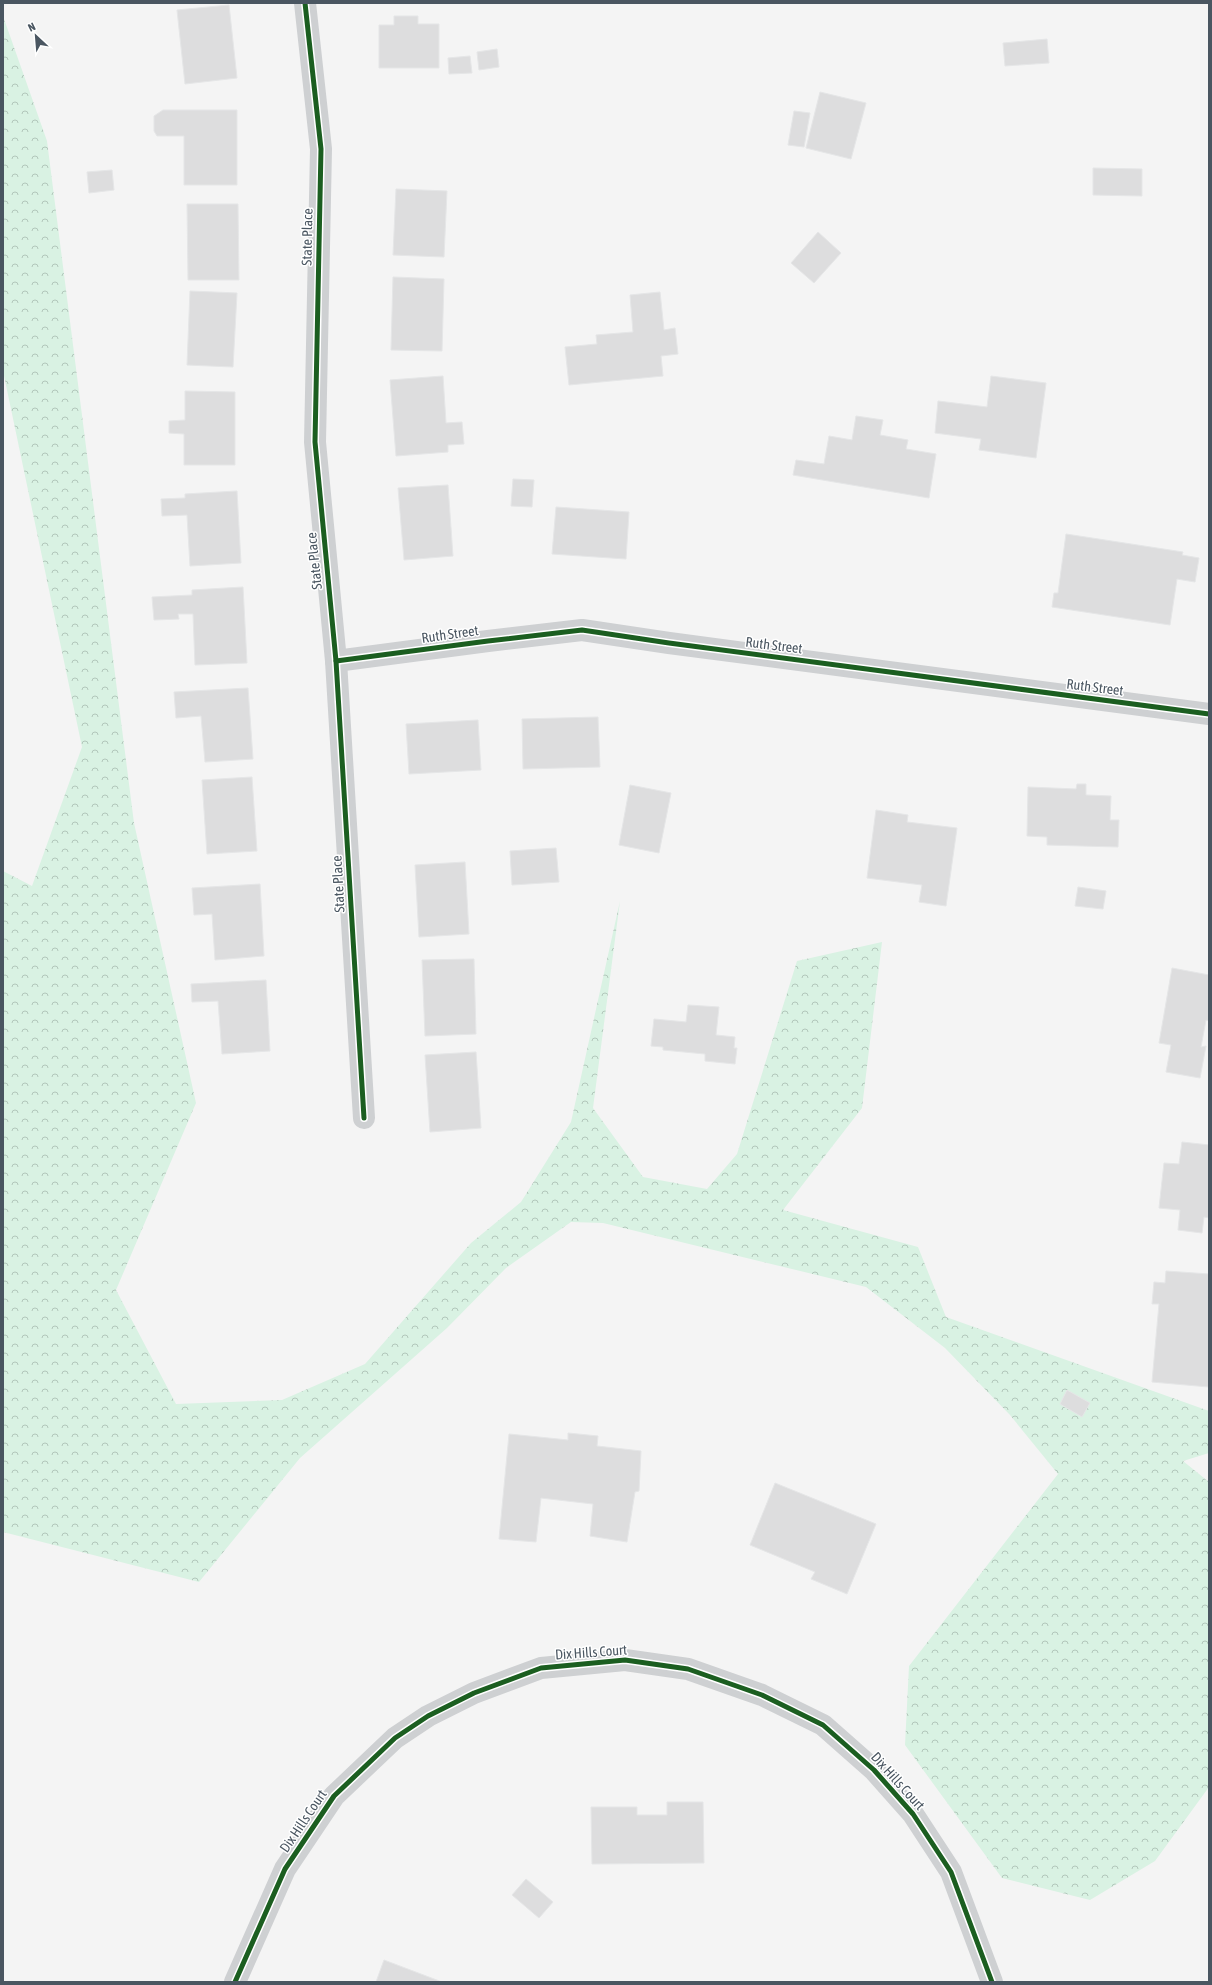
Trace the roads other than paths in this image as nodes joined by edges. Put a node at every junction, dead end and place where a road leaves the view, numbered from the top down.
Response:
1 (305, 3) edge
2 (336, 661) junction
3 (1209, 714) edge
4 (364, 1118) dead end
5 (236, 1982) edge
6 (992, 1982) edge

1 - 2 street, State Place
2 - 3 street, Ruth Street
2 - 4 street, State Place
5 - 6 street, Dix Hills Court

